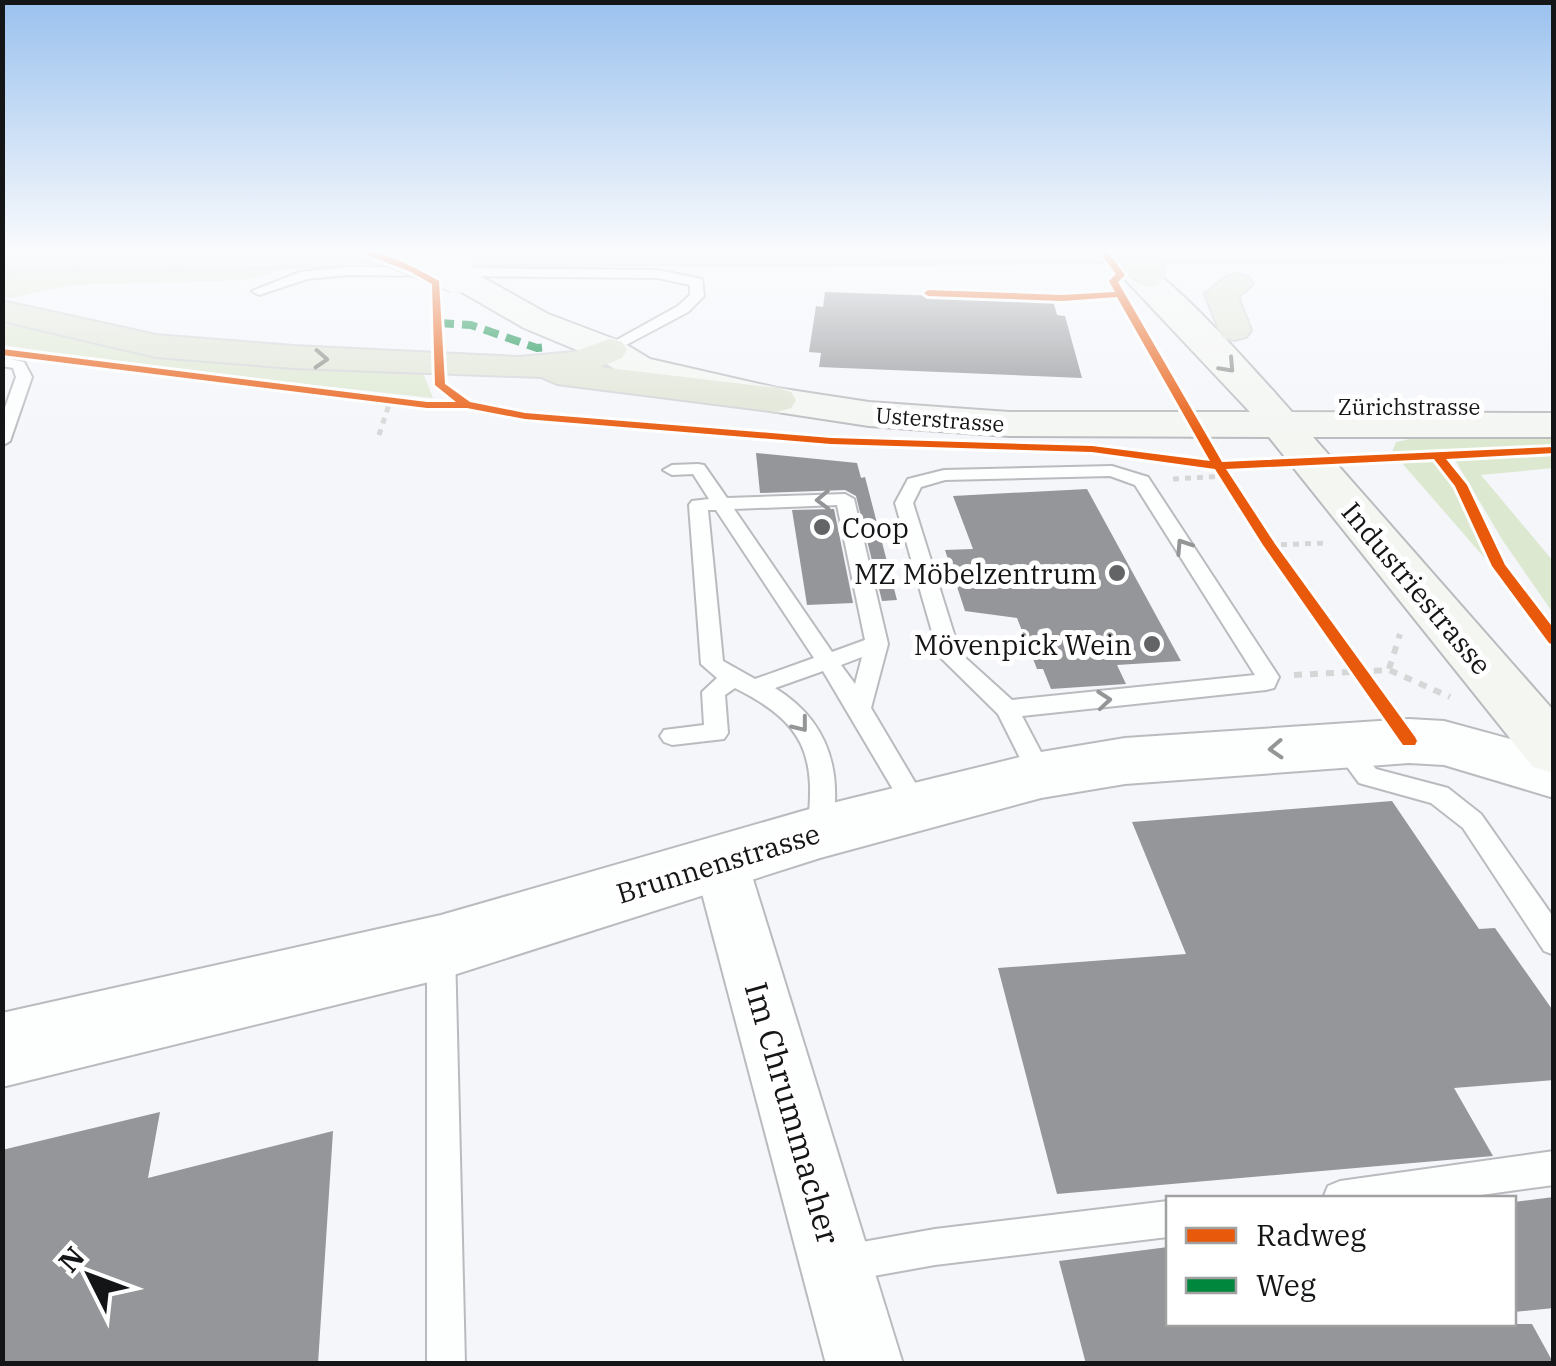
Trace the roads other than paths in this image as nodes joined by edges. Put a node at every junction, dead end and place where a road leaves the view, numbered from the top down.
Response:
1 (13, 314) edge
2 (523, 314) edge
3 (676, 314) edge
4 (1183, 314) edge
5 (1213, 314) edge
6 (1228, 314) edge
7 (1234, 330) junction
8 (609, 350) junction
9 (2, 361) edge
10 (519, 368) junction
11 (778, 400) junction
12 (1554, 406) edge
13 (1295, 416) junction
14 (1554, 425) edge
15 (2, 440) edge
16 (672, 470) dead end
17 (720, 503) junction
18 (877, 644) junction
19 (826, 662) junction
20 (742, 683) junction
21 (1500, 685) junction
22 (1554, 701) edge
23 (859, 708) junction
24 (1007, 709) junction
25 (672, 736) dead end
26 (1444, 743) junction
27 (1343, 745) junction
28 (1554, 751) edge
29 (1040, 775) junction
30 (1554, 775) edge
31 (916, 806) junction
32 (820, 832) junction
33 (722, 863) junction
34 (1554, 942) edge
35 (441, 947) junction
36 (2, 1050) edge
37 (1554, 1168) edge
38 (1354, 1196) edge
39 (1166, 1219) edge
40 (836, 1265) junction
41 (446, 1364) edge
42 (865, 1364) edge

1 -> 10 highway
2 - 8 main road, Usterstrasse, bridge
3 - 8 lane
4 -> 13 main road
5 - 7 main road
6 - 7 highway
7 - 13 main road
8 - 10 highway
8 - 11 main road, Usterstrasse
8 - 13 main road, Usterstrasse
9 - 15 lane
10 - 11 highway
11 - 13 main road, Usterstrasse
12 - 13 main road, Zürichstrasse
13 - 14 main road, Zürichstrasse
13 - 21 main road, Industriestrasse
13 - 22 main road, Industriestrasse
16 - 17 lane
18 -> 17 lane
17 - 19 lane
17 - 20 lane
18 - 19 lane
18 - 23 lane
19 - 20 lane
19 - 23 lane
20 - 25 lane
20 -> 32 lane
21 - 26 street
21 - 28 main road, Industriestrasse
23 - 31 lane
24 -> 24 lane
24 - 29 lane
26 - 27 street, Brunnenstrasse
26 - 30 street, Brunnenstrasse
27 -> 29 street, Brunnenstrasse
27 - 34 lane
29 - 31 street, Brunnenstrasse
31 - 32 street, Brunnenstrasse
32 - 33 street, Brunnenstrasse
33 - 35 street, Brunnenstrasse
33 - 40 street, Im Chrummacher
35 - 36 street, Brunnenstrasse
35 - 41 lane
37 - 38 lane
39 - 40 lane
40 - 42 street, Im Chrummacher

